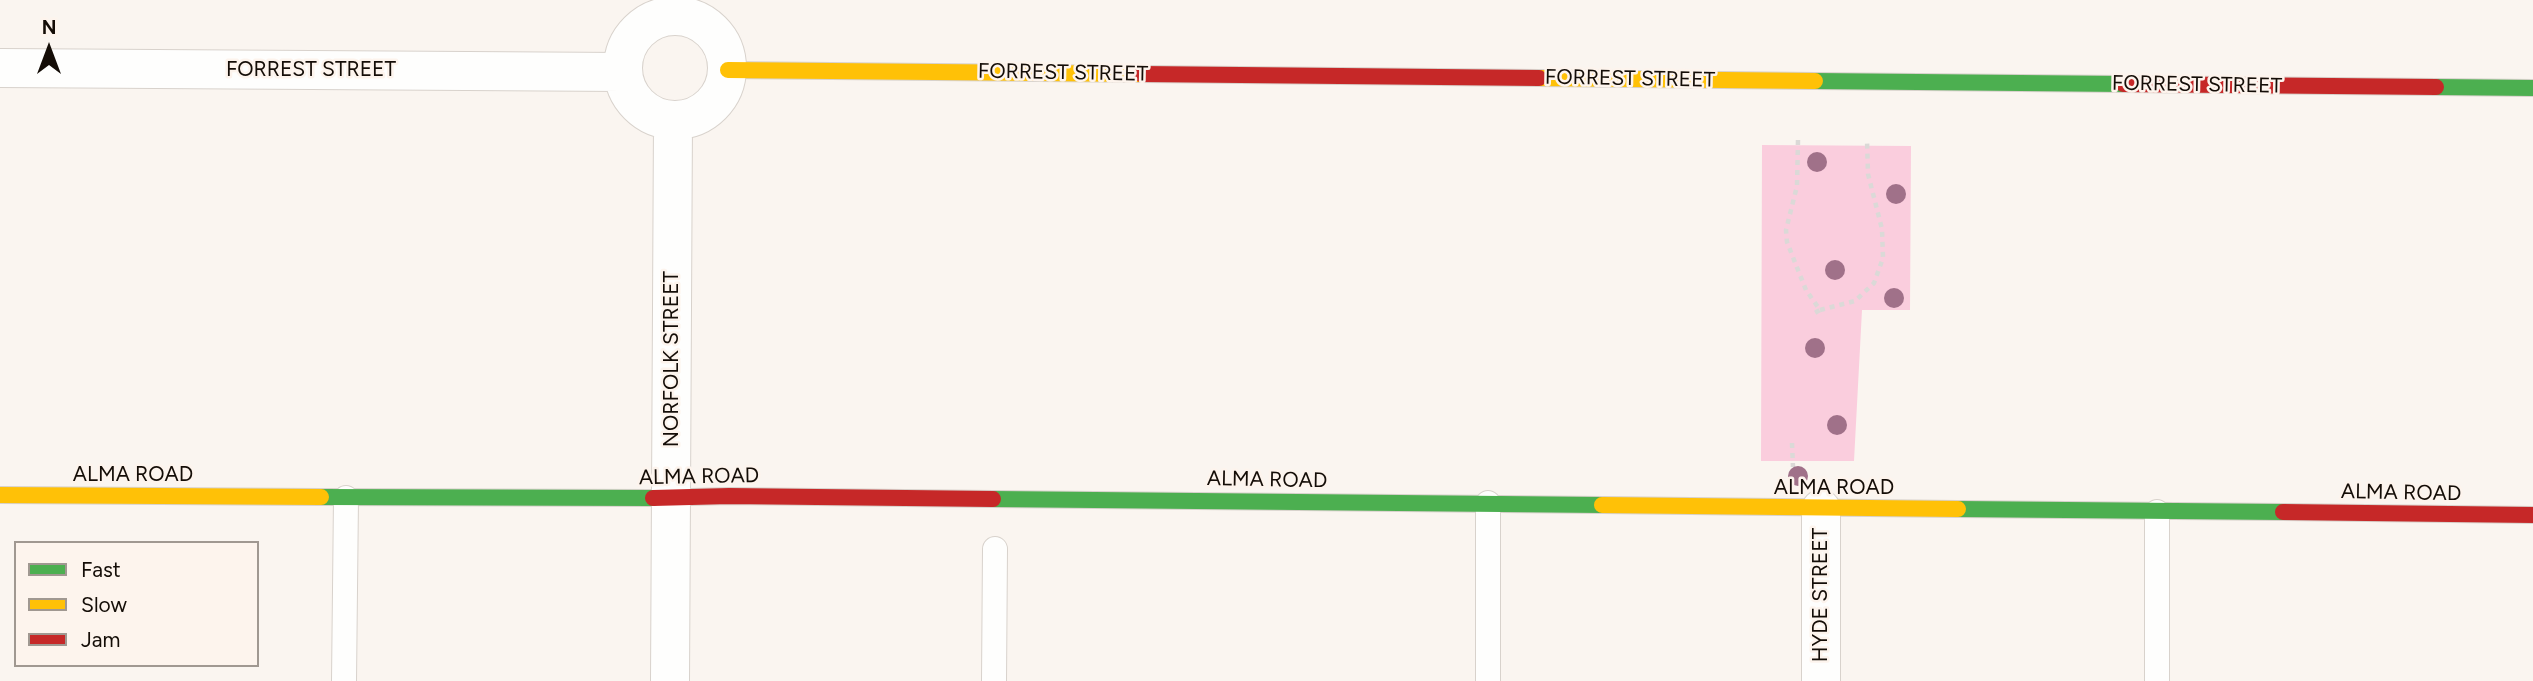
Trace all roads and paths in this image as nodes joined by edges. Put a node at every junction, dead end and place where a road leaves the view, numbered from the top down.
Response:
1 (673, 8) edge
2 (0, 68) edge
3 (728, 70) junction
4 (622, 72) junction
5 (2533, 88) edge
6 (673, 121) junction
7 (1798, 139) dead end
8 (1867, 140) dead end
9 (1820, 310) junction
10 (1811, 315) dead end
11 (1792, 443) dead end
12 (1793, 467) dead end
13 (0, 495) edge
14 (671, 497) junction
15 (346, 498) junction
16 (1488, 503) junction
17 (1821, 509) junction
18 (2157, 512) junction
19 (2533, 515) edge
20 (995, 549) dead end
21 (344, 681) edge
22 (670, 681) edge
23 (994, 681) edge
24 (1488, 681) edge
25 (1821, 681) edge
26 (2157, 681) edge

1 - 3 street
1 - 4 street
2 - 4 street, FORREST STREET
3 - 5 street, FORREST STREET
3 - 6 street
4 - 6 street
6 - 14 street, NORFOLK STREET
7 - 9 path
8 - 9 path
9 - 10 path
11 - 12 path
13 - 15 street, ALMA ROAD
14 - 15 street, ALMA ROAD
14 - 16 street, ALMA ROAD
14 - 22 street, NORFOLK STREET
15 - 21 lane
16 - 17 street, ALMA ROAD
16 - 24 lane
17 - 18 street, ALMA ROAD
17 - 25 street, HYDE STREET
18 - 19 street, ALMA ROAD
18 - 26 lane
20 - 23 lane

